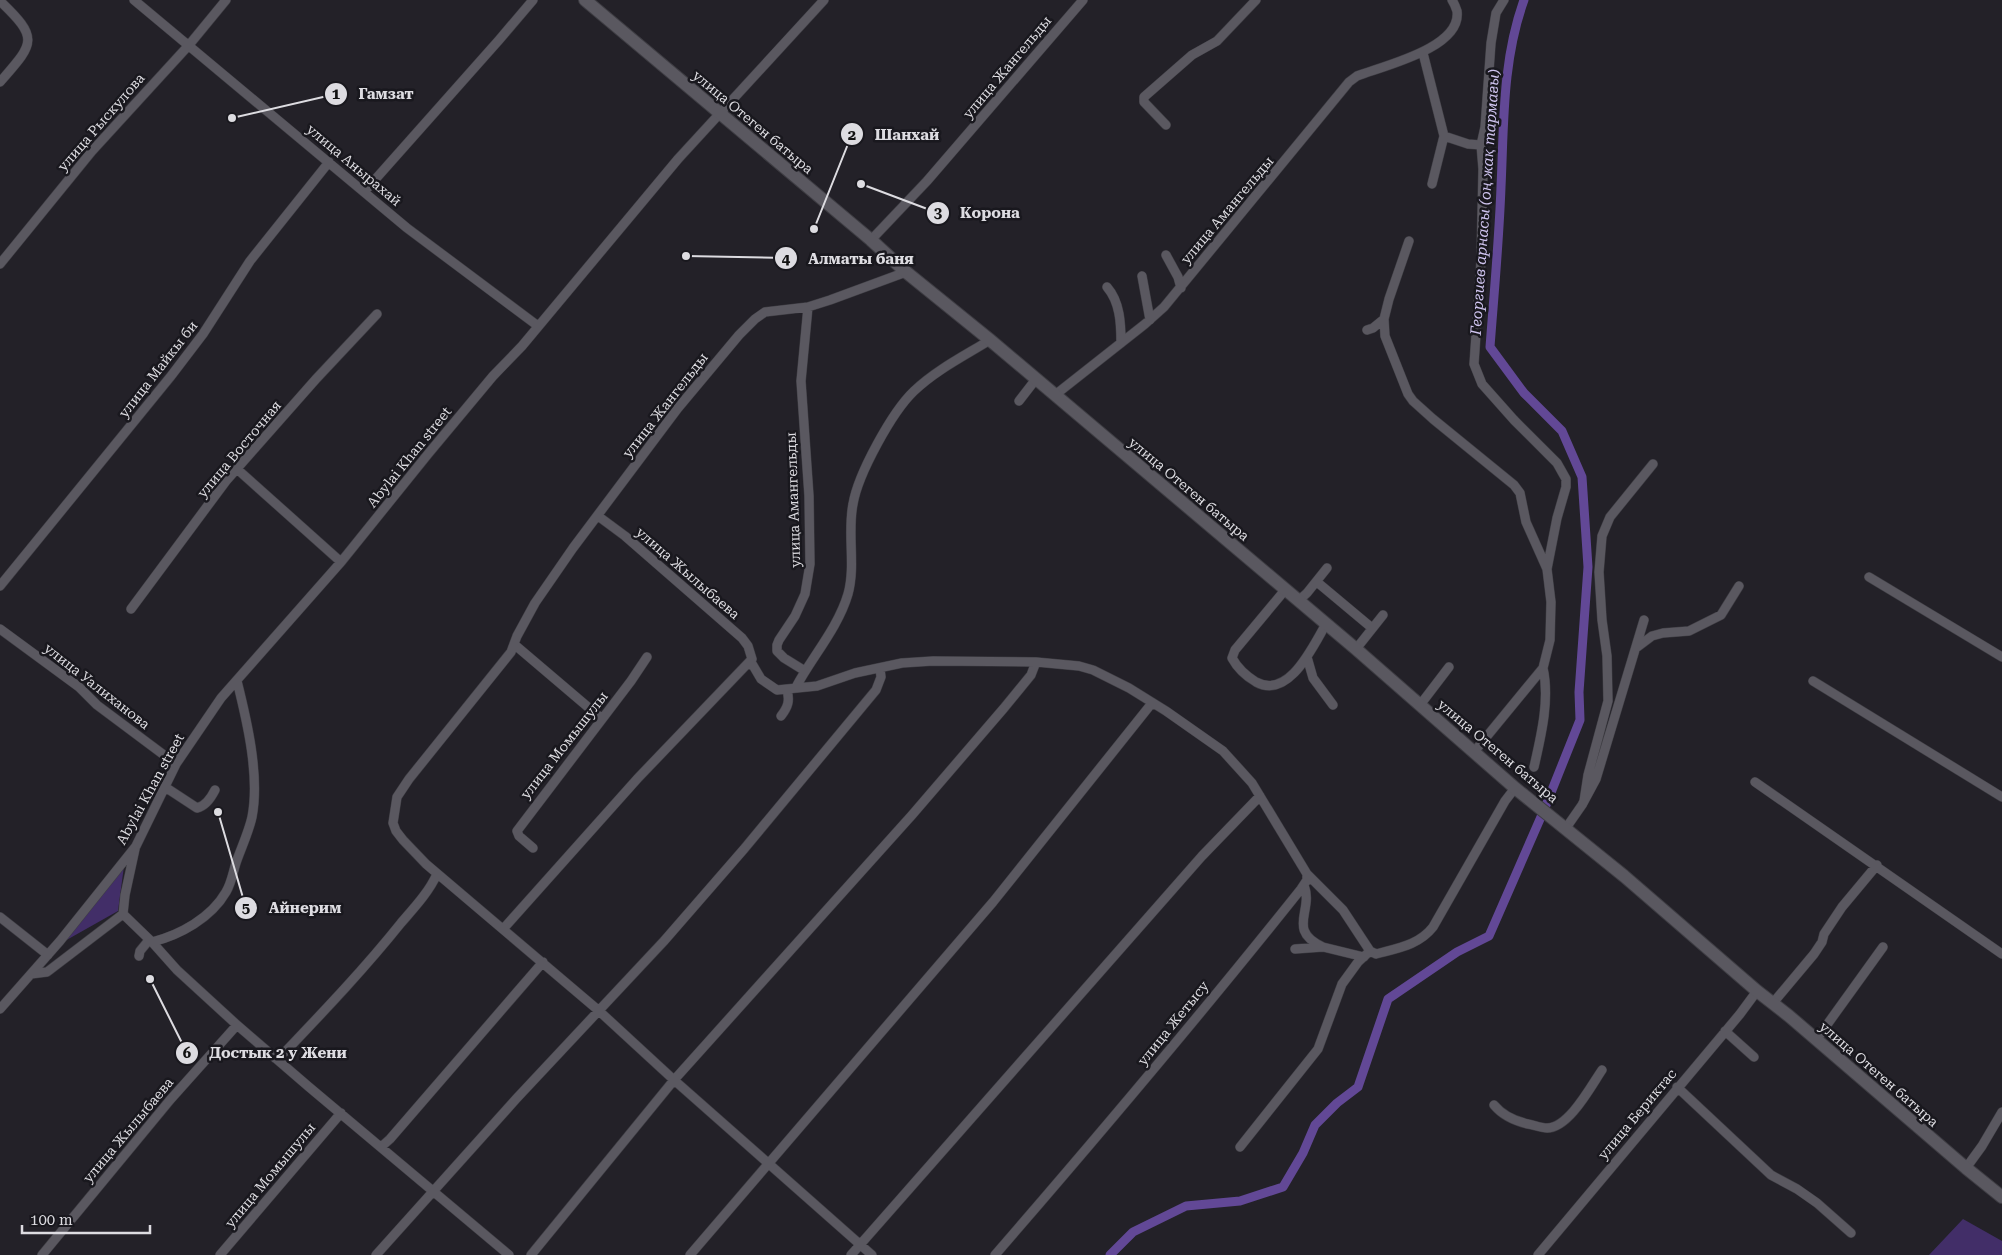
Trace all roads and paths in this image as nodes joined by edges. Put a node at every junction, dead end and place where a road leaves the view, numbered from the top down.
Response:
1 (134, 0) edge
2 (226, 0) edge
3 (533, 0) edge
4 (585, 0) edge
5 (824, 0) edge
6 (1083, 0) edge
7 (1256, 0) edge
8 (1452, 0) edge
9 (1504, 0) edge
10 (0, 1) edge
11 (189, 45) junction
12 (1423, 53) junction
13 (0, 82) edge
14 (720, 114) junction
15 (1166, 126) dead end
16 (1444, 136) junction
17 (1481, 145) junction
18 (329, 162) junction
19 (1432, 184) dead end
20 (364, 192) junction
21 (871, 240) junction
22 (1409, 241) dead end
23 (1166, 255) dead end
24 (0, 264) edge
25 (906, 272) junction
26 (1142, 276) dead end
27 (1107, 286) dead end
28 (1181, 288) junction
29 (808, 307) junction
30 (377, 314) dead end
31 (1384, 319) junction
32 (1150, 320) junction
33 (538, 326) junction
34 (1367, 330) dead end
35 (990, 340) junction
36 (1120, 343) junction
37 (1036, 379) junction
38 (1055, 395) junction
39 (1019, 401) dead end
40 (1653, 464) dead end
41 (237, 469) junction
42 (598, 516) junction
43 (341, 562) junction
44 (1327, 568) dead end
45 (1547, 569) junction
46 (1869, 577) dead end
47 (1317, 582) junction
48 (0, 586) edge
49 (1739, 586) dead end
50 (1285, 590) junction
51 (1298, 601) junction
52 (131, 609) dead end
53 (1382, 615) dead end
54 (1644, 620) dead end
55 (1326, 624) junction
56 (1372, 628) junction
57 (0, 629) edge
58 (515, 645) junction
59 (1356, 649) junction
60 (1636, 649) junction
61 (647, 657) dead end
62 (1307, 657) junction
63 (2002, 657) edge
64 (1036, 662) junction
65 (749, 663) junction
66 (1449, 667) dead end
67 (880, 668) junction
68 (1543, 668) junction
69 (805, 672) junction
70 (237, 681) junction
71 (1813, 681) dead end
72 (796, 687) junction
73 (787, 690) junction
74 (1152, 703) junction
75 (1333, 705) dead end
76 (1420, 705) junction
77 (781, 716) dead end
78 (602, 719) junction
79 (1474, 752) junction
80 (176, 764) junction
81 (1534, 767) dead end
82 (1756, 782) dead end
83 (165, 787) junction
84 (1515, 788) junction
85 (215, 790) dead end
86 (1260, 796) junction
87 (2002, 797) edge
88 (1584, 801) junction
89 (1566, 828) junction
90 (136, 846) junction
91 (533, 848) dead end
92 (1877, 865) junction
93 (437, 874) junction
94 (1307, 874) junction
95 (1304, 885) junction
96 (123, 914) junction
97 (0, 917) edge
98 (504, 928) junction
99 (150, 941) junction
100 (1323, 947) junction
101 (1882, 947) dead end
102 (1295, 949) dead end
103 (1367, 954) junction
104 (2002, 954) edge
105 (48, 955) junction
106 (138, 956) dead end
107 (543, 962) junction
108 (31, 974) junction
109 (1757, 991) junction
110 (1773, 1003) junction
111 (0, 1009) edge
112 (598, 1010) junction
113 (237, 1025) junction
114 (1724, 1031) junction
115 (1816, 1040) junction
116 (1754, 1057) dead end
117 (275, 1058) junction
118 (1602, 1070) dead end
119 (674, 1080) junction
120 (1677, 1087) junction
121 (1494, 1105) dead end
122 (2002, 1112) edge
123 (341, 1113) junction
124 (381, 1147) junction
125 (1240, 1148) dead end
126 (768, 1164) junction
127 (1966, 1168) junction
128 (433, 1190) junction
129 (2002, 1197) edge
130 (1851, 1233) dead end
131 (860, 1245) junction
132 (42, 1255) edge
133 (220, 1255) edge
134 (376, 1255) edge
135 (509, 1255) edge
136 (531, 1255) edge
137 (690, 1255) edge
138 (851, 1255) edge
139 (872, 1255) edge
140 (994, 1255) edge
141 (1538, 1255) edge

1 - 11 street, улица Анырахай
2 - 11 street, улица Рыскулова
3 - 20 street
4 - 14 main road, улица Отеген батыра
5 - 14 street, Abylai Khan street
6 - 21 street, улица Жангельды
7 - 15 street
8 - 12 street, улица Амангельды
9 - 17 street
10 - 13 street
11 - 18 street, улица Анырахай
11 - 24 street, улица Рыскулова
12 - 16 street
12 - 28 street, улица Амангельды
14 - 21 main road, улица Отеген батыра
14 - 33 street, Abylai Khan street
16 - 17 street
16 - 19 street
17 - 45 street
18 - 20 street, улица Анырахай
18 - 48 street, улица Майкы би
20 - 33 street, улица Анырахай
21 - 25 main road, улица Отеген батыра
22 - 31 street
23 - 28 street
25 - 29 street, улица Жангельды
25 - 35 main road, улица Отеген батыра
26 - 32 street
27 - 36 street
28 - 32 street, улица Амангельды
29 - 42 street, улица Жангельды
29 - 69 street, улица Амангельды
30 - 41 street, улица Восточная
31 - 34 street
31 - 45 street
32 - 36 street, улица Амангельды
33 - 43 street, Abylai Khan street
35 - 37 main road, улица Отеген батыра
35 - 69 street
36 - 38 street, улица Амангельды
37 - 38 main road, улица Отеген батыра
37 - 39 street
38 - 50 main road, улица Отеген батыра
40 - 88 street
41 - 43 street
41 - 52 street, улица Восточная
42 - 58 street, улица Жангельды
42 - 65 street, улица Жылыбаева
43 - 70 street, Abylai Khan street
44 - 47 street
45 - 68 street
46 - 63 street
47 - 51 street
47 - 56 street
49 - 60 street
50 - 51 main road, улица Отеген батыра
50 - 62 street
51 - 55 main road, улица Отеген батыра
53 - 56 street
54 - 60 street
55 - 59 main road, улица Отеген батыра
55 - 62 street
56 - 59 street
57 - 80 street, улица Уалиханова
58 - 78 street
58 - 93 street, улица Жангельды
59 - 76 main road, улица Отеген батыра
60 - 88 street
61 - 78 street, улица Момышулы
62 - 75 street
64 - 67 street
64 - 74 street
64 - 119 street
65 - 73 street, улица Жылыбаева
65 - 98 street
66 - 76 street
67 - 72 street
67 - 112 street
68 - 79 street
68 - 81 street
69 - 72 street
70 - 80 street, Abylai Khan street
70 - 99 street
71 - 87 street
72 - 73 street
73 - 77 street
74 - 86 street
74 - 126 street
76 - 79 main road, улица Отеген батыра
78 - 91 street, улица Момышулы
79 - 84 main road, улица Отеген батыра
80 - 83 street, Abylai Khan street
82 - 92 street
83 - 85 street
83 - 90 street, Abylai Khan street
84 - 89 main road, улица Отеген батыра
84 - 103 street
86 - 94 street
86 - 131 street
88 - 89 street
89 - 109 main road, улица Отеген батыра
90 - 96 street
90 - 105 street, Abylai Khan street
92 - 104 street
92 - 110 street
93 - 98 street, улица Жангельды
93 - 117 street
94 - 95 street, улица Жетысу
94 - 103 street
95 - 100 street
95 - 140 street, улица Жетысу
96 - 99 street
96 - 108 street
97 - 105 street
98 - 107 street, улица Жангельды
99 - 106 street
99 - 113 street
100 - 102 street
100 - 103 street
101 - 115 street
103 - 125 street
105 - 108 street, Abylai Khan street
107 - 112 street, улица Жангельды
107 - 124 street
108 - 111 street, Abylai Khan street
109 - 110 main road, улица Отеген батыра
109 - 114 street, улица Бериктас
110 - 115 main road, улица Отеген батыра
112 - 119 street, улица Жангельды
112 - 128 street
113 - 117 street
113 - 132 street, улица Жылыбаева
114 - 116 street
114 - 120 street, улица Бериктас
115 - 127 main road, улица Отеген батыра
117 - 123 street
118 - 121 street
119 - 126 street, улица Жангельды
119 - 136 street
120 - 130 street
120 - 141 street, улица Бериктас
122 - 127 street
123 - 124 street
123 - 133 street, улица Момышулы
124 - 128 street
126 - 131 street, улица Жангельды
126 - 137 street
127 - 129 main road, улица Отеген батыра
128 - 134 street
128 - 135 street
131 - 138 street
131 - 139 street, улица Жангельды

